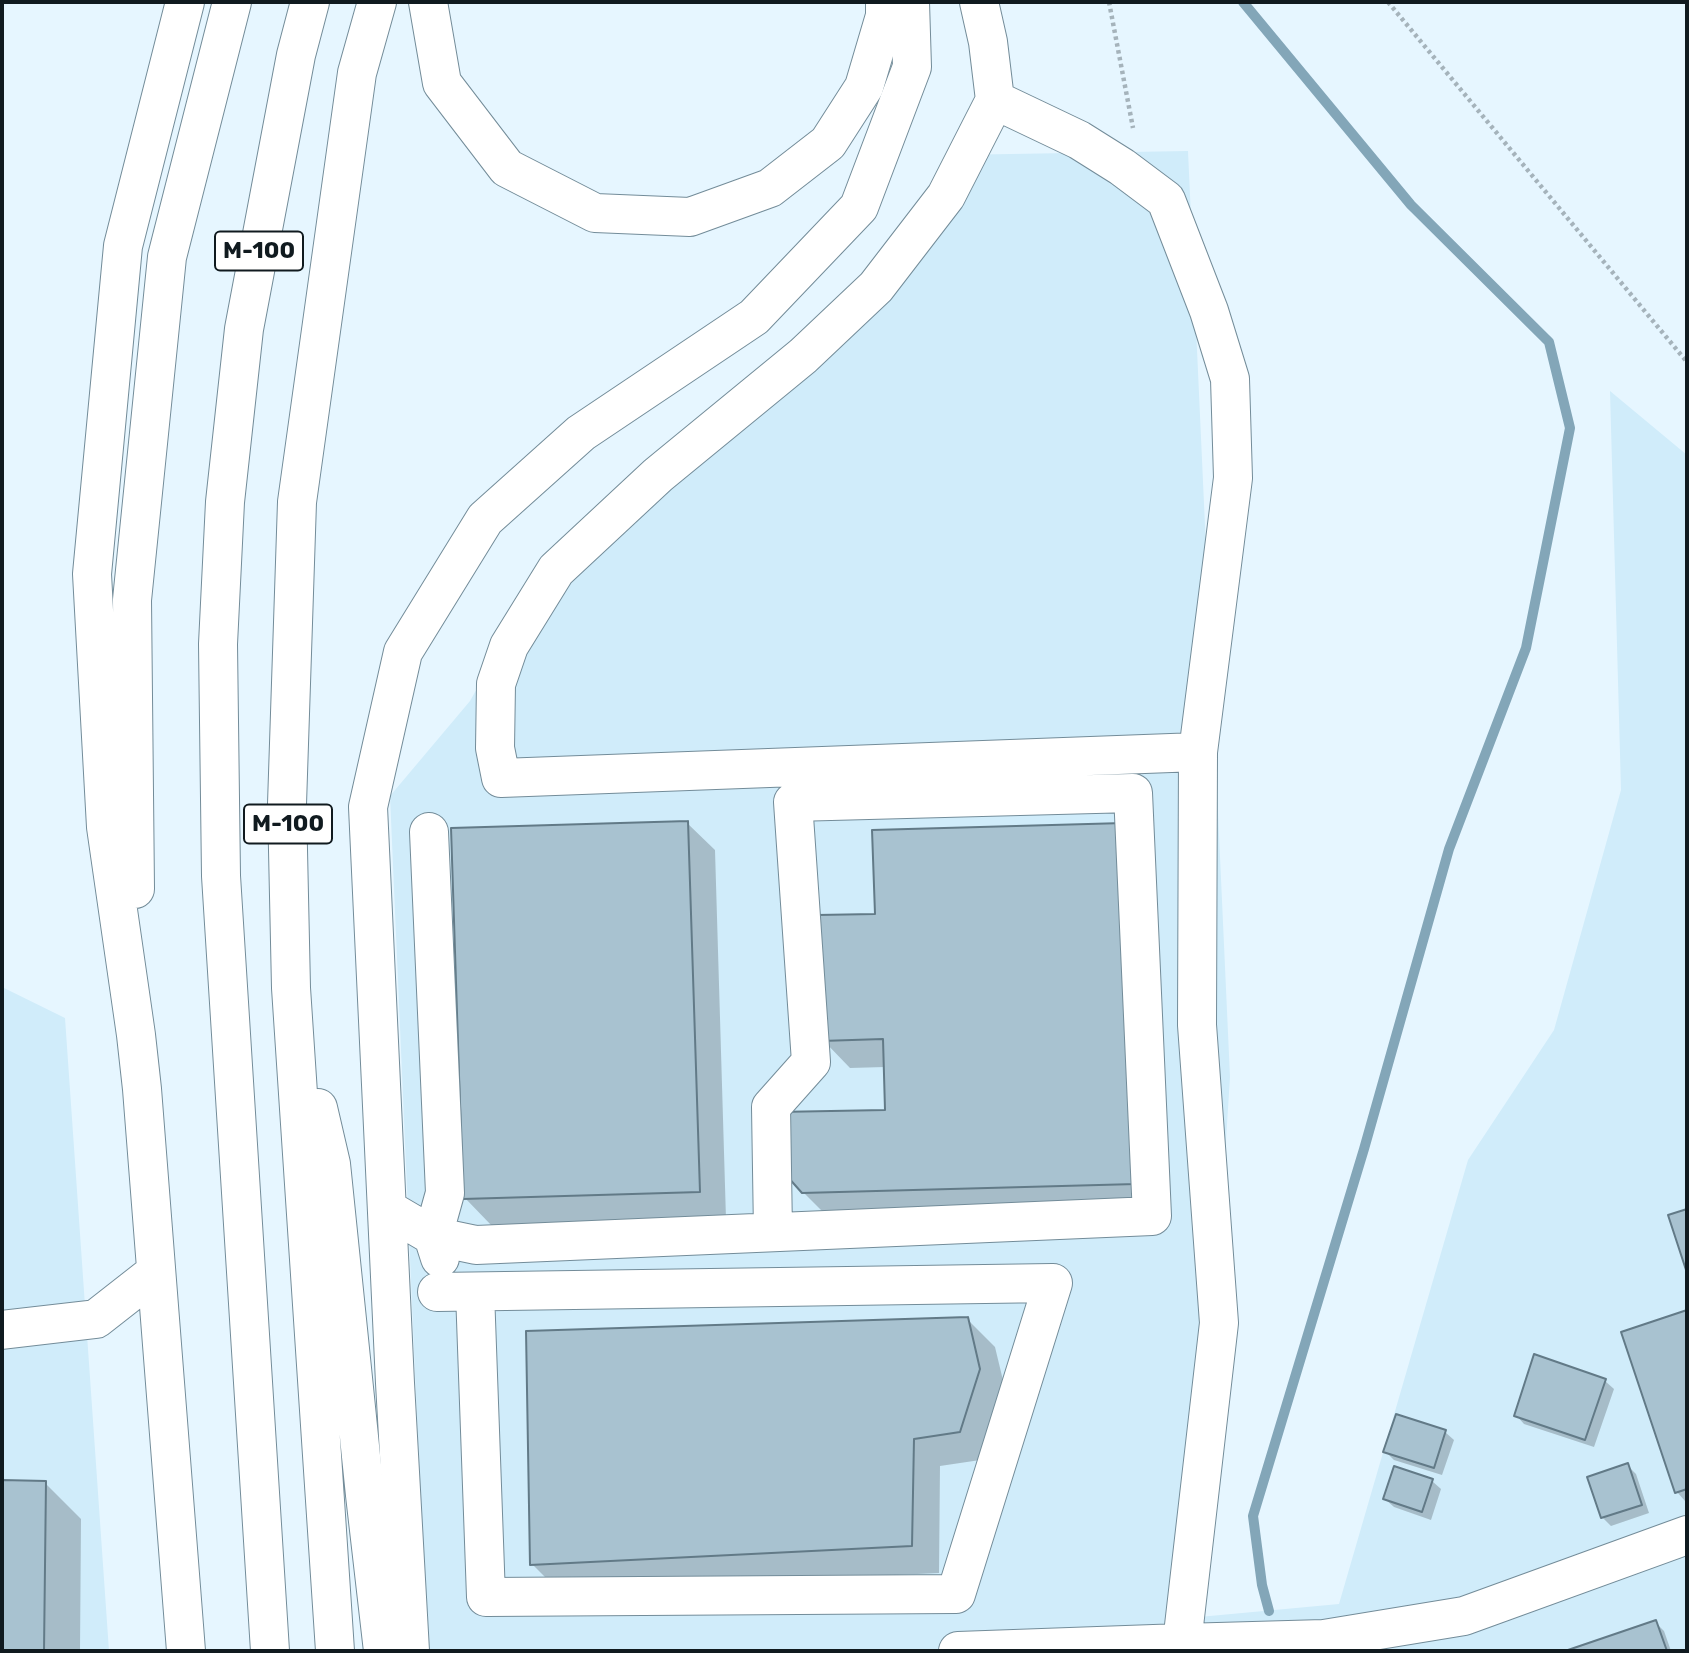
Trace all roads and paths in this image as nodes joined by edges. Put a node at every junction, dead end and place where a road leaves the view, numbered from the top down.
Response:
1 (185, 2) edge
2 (232, 2) edge
3 (310, 2) edge
4 (377, 2) edge
5 (428, 2) edge
6 (885, 2) edge
7 (910, 2) edge
8 (979, 2) edge
9 (1109, 2) edge
10 (1388, 2) edge
11 (995, 100) junction
12 (1143, 183) junction
13 (1687, 362) edge
14 (1198, 752) junction
15 (429, 832) dead end
16 (291, 988) junction
17 (136, 1035) junction
18 (387, 1209) junction
19 (773, 1232) junction
20 (433, 1236) junction
21 (156, 1272) junction
22 (437, 1292) junction
23 (475, 1292) junction
24 (2, 1330) edge
25 (392, 1335) junction
26 (1685, 1545) edge
27 (1182, 1643) junction
28 (186, 1651) edge
29 (270, 1651) edge
30 (335, 1651) edge
31 (383, 1651) edge
32 (410, 1651) edge
33 (958, 1651) edge

1 - 17 main road
2 - 17 main road
3 - 29 main road, M-100
4 - 16 main road, M-100
5 - 6 main road
7 - 18 main road
8 - 11 main road
9 - 12 path
10 - 13 path
11 - 12 main road
11 - 14 main road
12 - 14 main road
14 - 27 main road
15 - 20 main road
16 - 30 main road, M-100
16 - 31 main road
17 - 21 main road
18 - 20 main road
18 - 25 main road
19 - 19 main road
19 - 20 main road
20 - 22 main road
21 - 24 main road
21 - 28 main road
22 - 23 main road
22 - 25 main road
23 - 23 main road
25 - 32 main road
26 - 27 main road
27 - 33 main road

